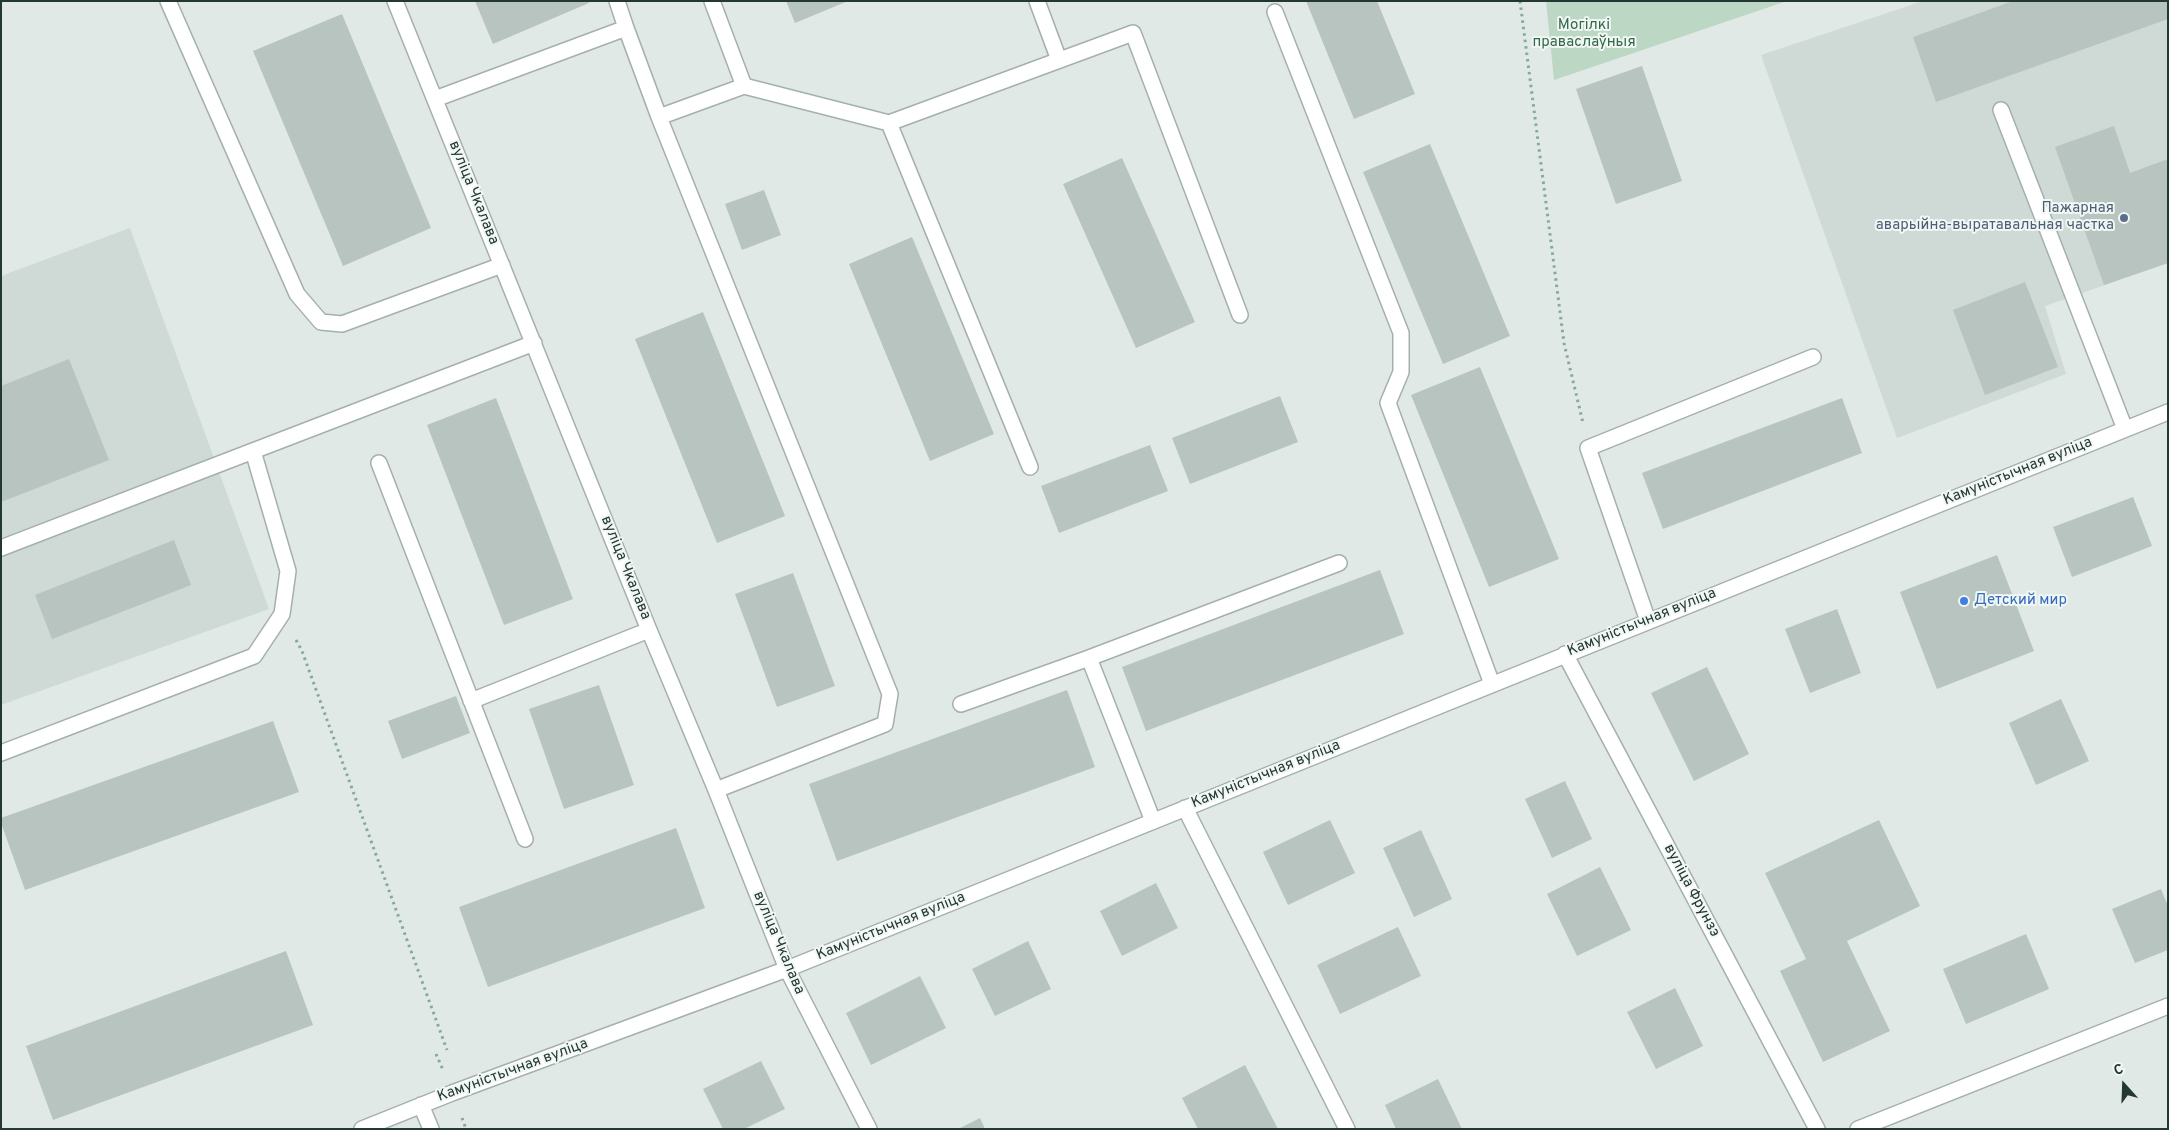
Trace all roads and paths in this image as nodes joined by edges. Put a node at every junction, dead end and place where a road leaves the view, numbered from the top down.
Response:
1 (168, 1) edge
2 (395, 1) edge
3 (616, 1) edge
4 (712, 1) edge
5 (1037, 1) edge
6 (1520, 1) edge
7 (1275, 12) dead end
8 (626, 28) junction
9 (1059, 60) junction
10 (744, 86) junction
11 (435, 99) junction
12 (2001, 110) dead end
13 (659, 117) junction
14 (889, 124) junction
15 (502, 265) junction
16 (1240, 315) dead end
17 (534, 343) junction
18 (1813, 357) dead end
19 (2168, 412) edge
20 (2125, 430) junction
21 (1588, 448) junction
22 (253, 451) junction
23 (379, 463) dead end
24 (1030, 467) dead end
25 (1, 548) edge
26 (1339, 563) dead end
27 (282, 614) junction
28 (1648, 621) junction
29 (649, 630) junction
30 (1565, 654) junction
31 (1089, 658) junction
32 (1492, 684) junction
33 (471, 701) junction
34 (961, 704) dead end
35 (1, 753) edge
36 (716, 790) junction
37 (1185, 808) junction
38 (1152, 821) junction
39 (525, 839) dead end
40 (787, 969) junction
41 (2168, 1006) edge
42 (447, 1050) dead end
43 (421, 1105) junction
44 (362, 1129) edge
45 (431, 1129) edge
46 (869, 1129) edge
47 (1347, 1129) edge
48 (1817, 1129) edge
49 (1858, 1129) edge

1 - 15 street
2 - 11 street, вуліца Чкалава
3 - 8 street
4 - 10 street
5 - 9 street
6 - 21 path
7 - 32 street
8 - 11 street
8 - 13 street
9 - 14 street
9 - 16 street
10 - 13 street
10 - 14 street
11 - 15 street, вуліца Чкалава
12 - 20 street
13 - 36 street
14 - 24 street
15 - 17 street, вуліца Чкалава
17 - 22 street
17 - 29 street, вуліца Чкалава
18 - 21 street
19 - 20 street, Камуністычная вуліца
20 - 28 street, Камуністычная вуліца
21 - 28 street
22 - 25 street
22 - 27 street
23 - 33 street
26 - 31 street
27 - 35 street
27 - 42 path
28 - 30 street, Камуністычная вуліца
29 - 33 street
29 - 36 street, вуліца Чкалава
30 - 32 street, Камуністычная вуліца
30 - 48 street, вуліца Фрунзэ
31 - 34 street
31 - 38 street
32 - 37 street, Камуністычная вуліца
33 - 39 street
36 - 40 street, вуліца Чкалава
37 - 38 street, Камуністычная вуліца
37 - 47 street
38 - 40 street, Камуністычная вуліца
40 - 43 street, Камуністычная вуліца
40 - 46 street, вуліца Чкалава
41 - 49 street
43 - 44 street, Камуністычная вуліца
43 - 45 street

